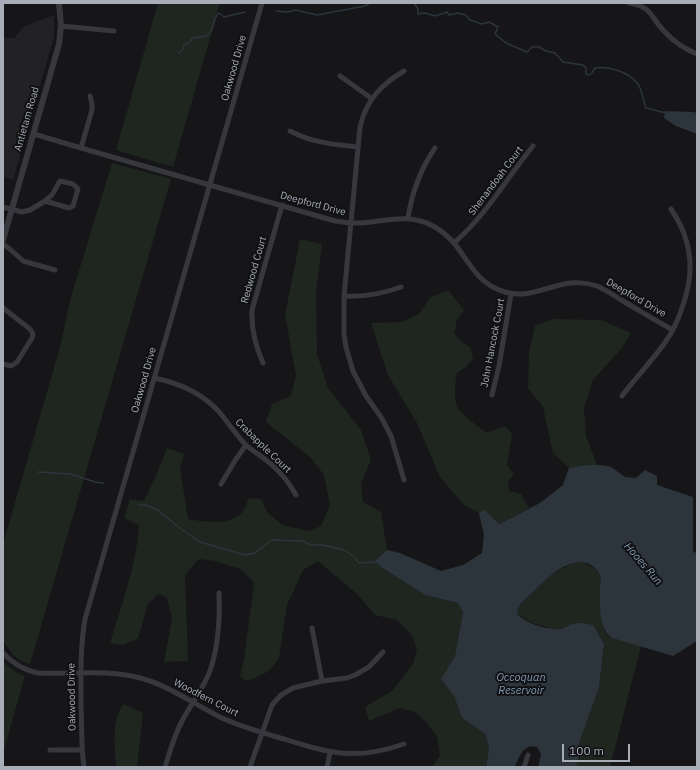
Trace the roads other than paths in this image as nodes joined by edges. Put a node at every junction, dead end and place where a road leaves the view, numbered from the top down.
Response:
1 (59, 3) edge
2 (262, 3) edge
3 (628, 3) edge
4 (62, 26) junction
5 (114, 31) dead end
6 (697, 54) edge
7 (404, 71) dead end
8 (340, 76) dead end
9 (90, 96) dead end
10 (371, 98) junction
11 (290, 131) dead end
12 (34, 134) junction
13 (533, 146) dead end
14 (358, 147) junction
15 (81, 148) junction
16 (435, 148) dead end
17 (210, 185) junction
18 (45, 201) junction
19 (282, 205) junction
20 (3, 207) edge
21 (12, 209) junction
22 (671, 209) dead end
23 (408, 218) junction
24 (350, 223) junction
25 (3, 240) edge
26 (455, 242) junction
27 (3, 244) edge
28 (55, 270) dead end
29 (401, 287) dead end
30 (511, 294) junction
31 (344, 296) junction
32 (3, 308) edge
33 (673, 330) junction
34 (263, 363) dead end
35 (3, 364) edge
36 (154, 378) junction
37 (492, 395) dead end
38 (622, 396) dead end
39 (246, 444) junction
40 (404, 480) dead end
41 (221, 484) dead end
42 (296, 495) dead end
43 (219, 593) dead end
44 (312, 628) dead end
45 (383, 652) dead end
46 (3, 653) edge
47 (80, 673) junction
48 (322, 681) junction
49 (194, 702) junction
50 (262, 732) junction
51 (404, 744) dead end
52 (50, 750) dead end
53 (82, 750) junction
54 (330, 753) junction
55 (528, 755) dead end
56 (84, 767) edge
57 (165, 767) edge
58 (250, 767) edge
59 (327, 767) edge
60 (524, 767) edge

1 - 4 street, Antietam Road
2 - 17 street, Oakwood Drive
3 - 6 street
4 - 5 street
4 - 12 street, Antietam Road
7 - 10 street
8 - 10 street
9 - 15 street
10 - 14 street
11 - 14 street
12 - 15 street, Deepford Drive
12 - 21 street, Antietam Road
13 - 26 street, Shenandoah Court
14 - 24 street
15 - 17 street, Deepford Drive
16 - 23 street
17 - 19 street, Deepford Drive
17 - 36 street, Oakwood Drive
18 - 18 street
18 - 21 street
19 - 24 street, Deepford Drive
19 - 34 street, Redwood Court
20 - 21 street
21 - 25 street, Antietam Road
22 - 33 street
23 - 24 street, Deepford Drive
23 - 26 street, Deepford Drive
24 - 31 street
26 - 30 street, Deepford Drive
27 - 28 street
29 - 31 street
30 - 33 street, Deepford Drive
30 - 37 street, John Hancock Court
31 - 40 street
32 - 35 street
33 - 38 street
36 - 39 street, Crabapple Court
36 - 47 street, Oakwood Drive
39 - 41 street
39 - 42 street, Crabapple Court
43 - 49 street
44 - 48 street
45 - 48 street
46 - 47 street, Woodfern Court
47 - 49 street, Woodfern Court
47 - 53 street, Oakwood Drive
48 - 50 street
49 - 50 street, Woodfern Court
49 - 57 street
50 - 54 street, Woodfern Court
50 - 58 street
51 - 54 street, Woodfern Court
52 - 53 street
53 - 56 street, Oakwood Drive
54 - 59 street
55 - 60 street

